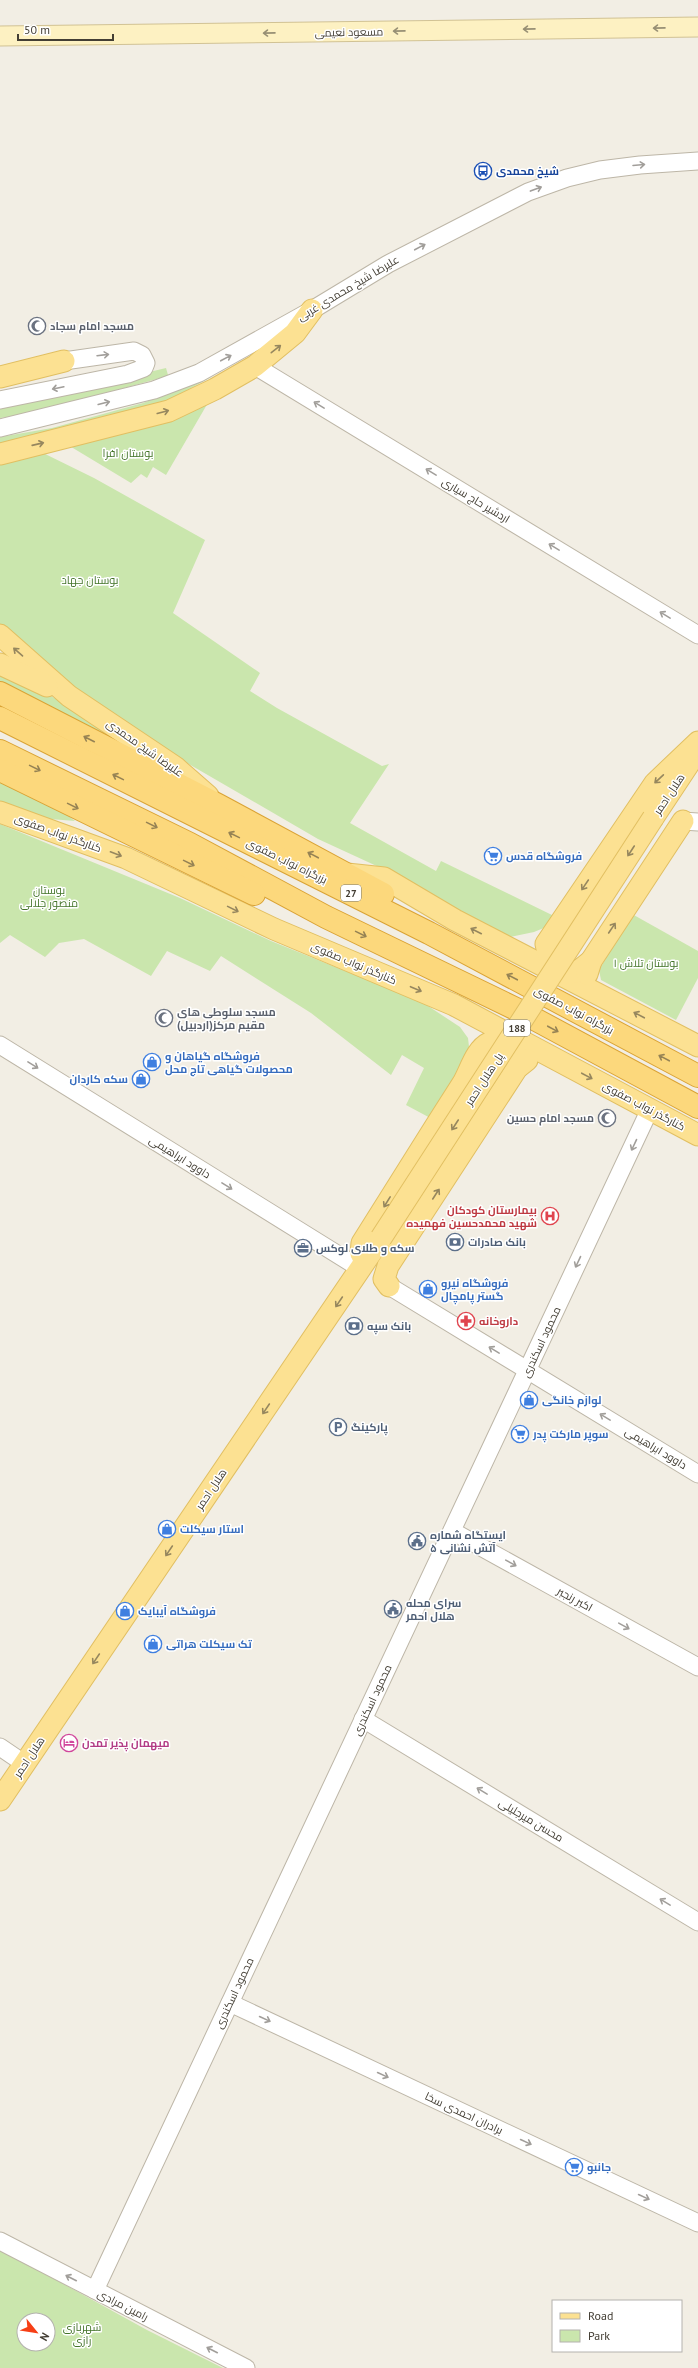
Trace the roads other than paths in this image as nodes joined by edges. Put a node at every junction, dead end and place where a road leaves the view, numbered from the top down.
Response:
1 (698, 27) edge
2 (0, 36) edge
3 (698, 161) edge
4 (312, 310) junction
5 (64, 361) joint
6 (255, 366) junction
7 (0, 377) edge
8 (0, 400) edge
9 (0, 428) edge
10 (0, 454) edge
11 (0, 635) edge
12 (698, 635) edge
13 (0, 664) edge
14 (0, 693) edge
15 (69, 696) junction
16 (0, 718) edge
17 (698, 742) edge
18 (698, 750) edge
19 (0, 751) edge
20 (0, 770) edge
21 (218, 805) junction
22 (0, 812) edge
23 (653, 818) joint
24 (691, 821) edge
25 (347, 874) junction
26 (326, 917) junction
27 (430, 932) junction
28 (554, 932) junction
29 (511, 948) junction
30 (591, 961) junction
31 (588, 987) junction
32 (454, 1005) junction
33 (0, 1045) edge
34 (698, 1046) edge
35 (480, 1050) junction
36 (562, 1063) junction
37 (517, 1068) junction
38 (698, 1076) edge
39 (698, 1107) edge
40 (650, 1110) junction
41 (698, 1135) edge
42 (381, 1238) joint
43 (361, 1269) junction
44 (389, 1286) joint
45 (528, 1370) junction
46 (698, 1474) edge
47 (452, 1531) junction
48 (698, 1667) edge
49 (363, 1719) junction
50 (0, 1747) edge
51 (25, 1764) junction
52 (0, 1800) edge
53 (698, 1922) edge
54 (230, 2003) junction
55 (698, 2223) edge
56 (0, 2241) edge
57 (95, 2290) junction
58 (246, 2368) edge

1 -> 2 main road, مسعود نعیمی
4 -> 3 street, علیرضا شیخ محمدی غربی
6 -> 4 main road
9 -> 4 street, علیرضا شیخ محمدی غربی
5 - 7 main road
5 -> 8 street
10 -> 6 main road
12 -> 6 street, اردشیر حاج سیاری
15 -> 11 main road
13 - 15 main road
21 -> 14 highway
15 - 21 main road, علیرضا شیخ محمدی
27 -> 16 highway, بزرگراه نواب صفوی / 27
17 -> 28 main road
18 - 23 main road, هلال احمر / 188
19 -> 26 highway
20 -> 26 highway
25 -> 21 highway
22 -> 32 main road, کنارگذر نواب صفوی
23 -> 42 main road, پل هلال احمر / 188, bridge
30 -> 24 main road
25 - 27 highway
29 -> 25 main road
26 -> 39 highway
38 -> 27 highway, بزرگراه نواب صفوی / 27
28 - 29 main road
28 - 30 main road
29 - 31 main road
30 - 31 main road
34 -> 31 main road
32 - 35 main road
32 - 36 main road, کنارگذر نواب صفوی
33 -> 43 street, داوود ابراهیمی
35 - 37 main road
35 -> 43 main road
36 - 37 main road
36 -> 40 main road, کنارگذر نواب صفوی
44 -> 37 main road
40 - 41 main road, کنارگذر نواب صفوی
40 -> 45 street, محمود اسکندری
42 - 43 main road, هلال احمر
43 -> 51 main road, هلال احمر
45 -> 44 street, داوود ابراهیمی
46 -> 45 street, داوود ابراهیمی
45 - 47 street, محمود اسکندری
47 -> 48 street, اکبر رنجبر
47 - 49 street, محمود اسکندری
53 -> 49 street, محسن میرجلیلی
49 - 54 street, محمود اسکندری
50 - 51 street
51 - 52 main road, هلال احمر
54 -> 55 street, برادران احمدی سخا
54 - 57 street, محمود اسکندری
57 -> 56 street, رامین مرادی
58 -> 57 street, رامین مرادی

